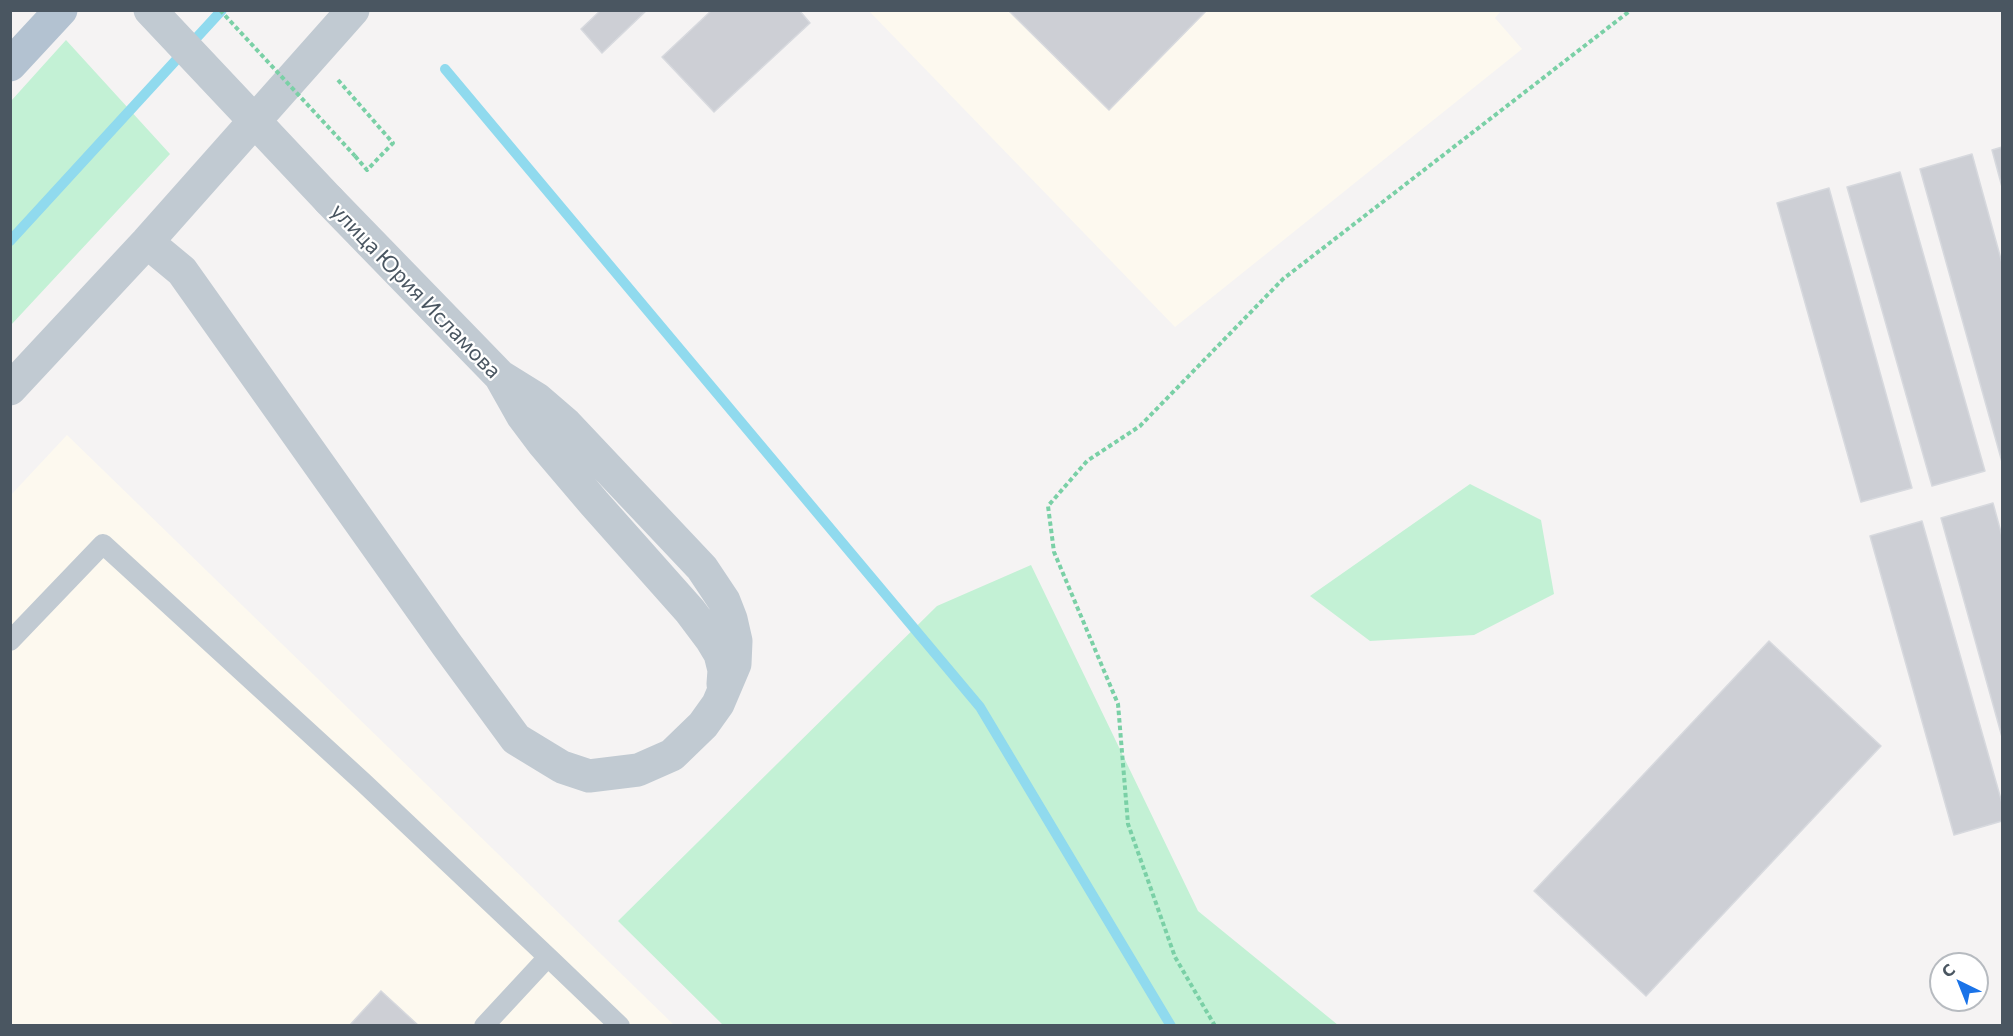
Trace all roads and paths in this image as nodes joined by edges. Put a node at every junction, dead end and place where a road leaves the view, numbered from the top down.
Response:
1 (61, 10) edge
2 (150, 10) edge
3 (220, 10) edge
4 (353, 10) edge
5 (1631, 10) edge
6 (10, 65) edge
7 (338, 80) dead end
8 (147, 242) junction
9 (500, 376) junction
10 (10, 389) edge
11 (10, 641) edge
12 (718, 704) junction
13 (549, 957) junction
14 (484, 1026) edge
15 (620, 1026) edge
16 (1215, 1026) edge

1 - 6 main road
2 - 9 street, улица Юрия Исламова, bridge
3 - 7 path, bridge
4 - 8 street
5 - 16 path
8 - 10 street
8 - 12 street
9 - 12 street, улица Юрия Исламова
9 - 12 street
11 - 13 lane
13 - 14 lane
13 - 15 lane

